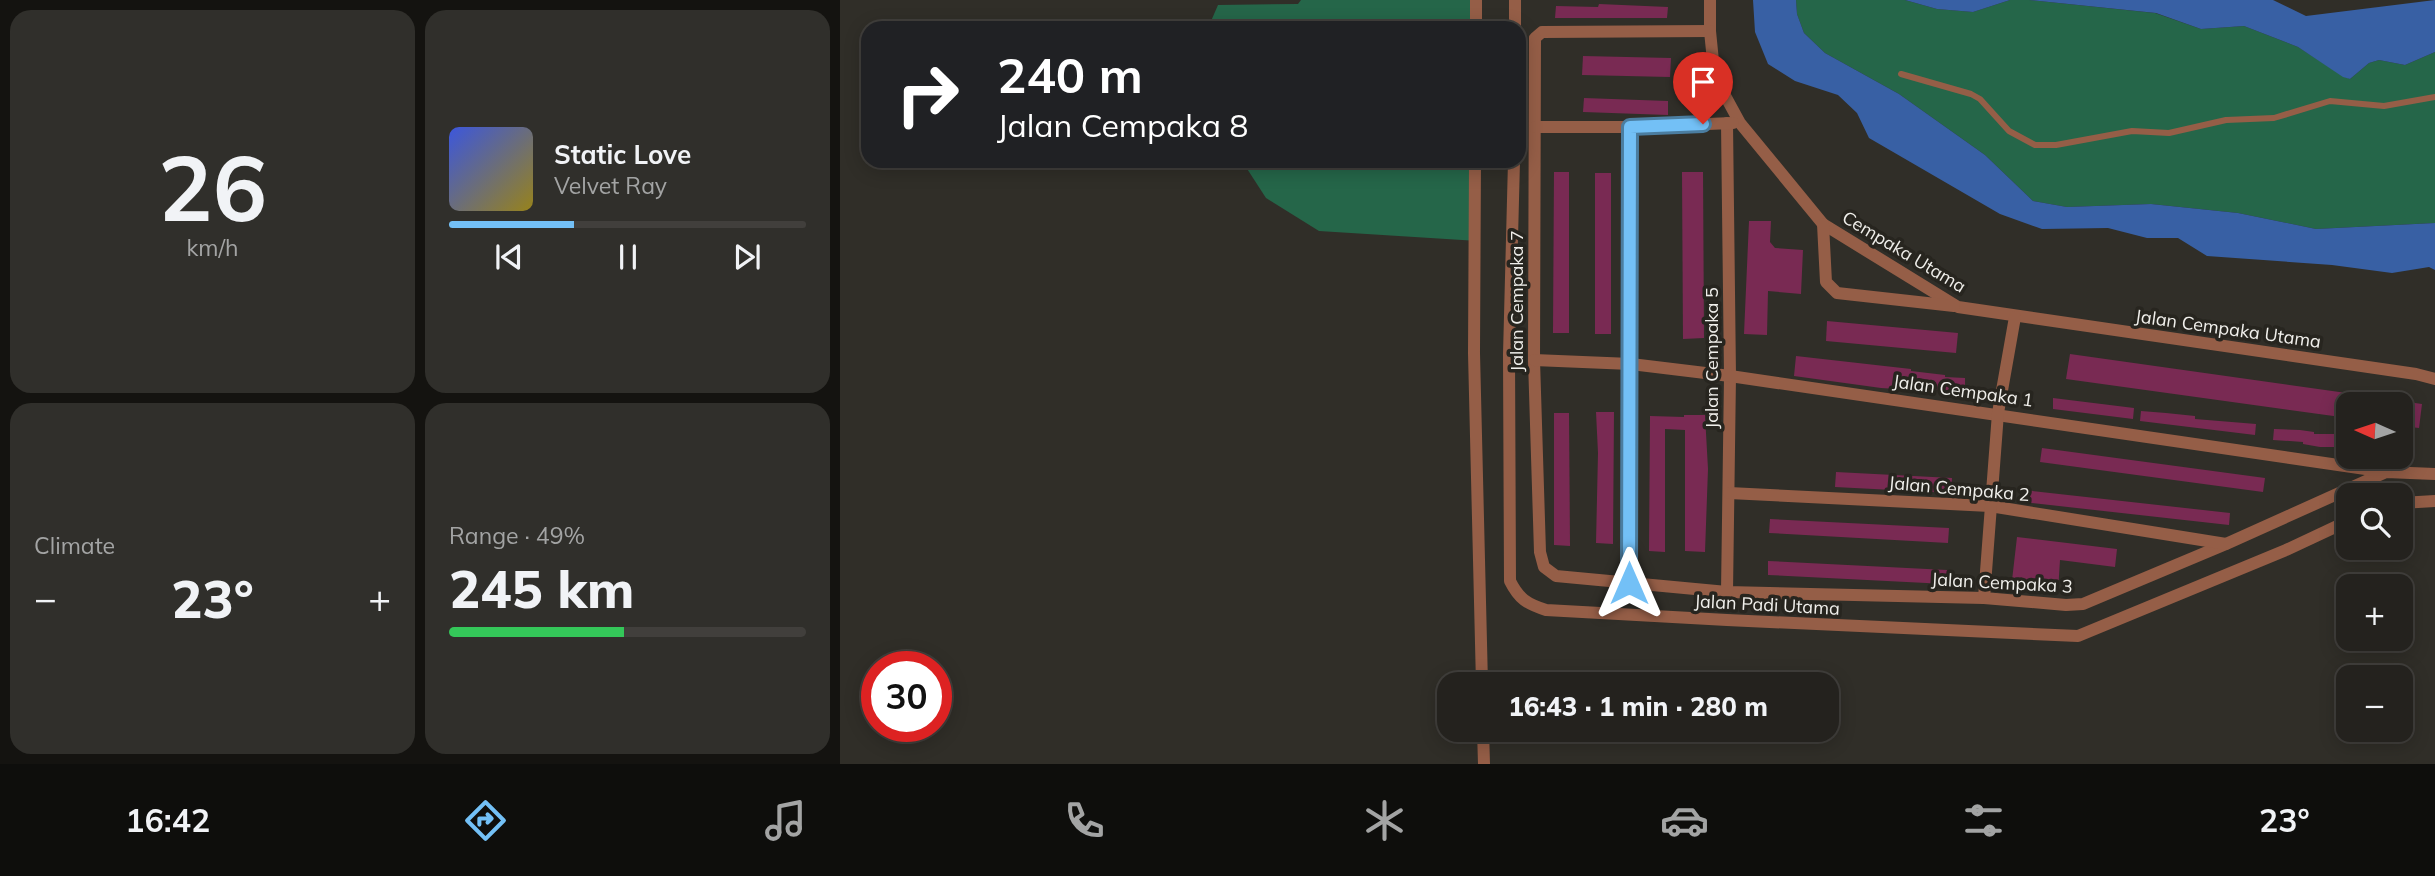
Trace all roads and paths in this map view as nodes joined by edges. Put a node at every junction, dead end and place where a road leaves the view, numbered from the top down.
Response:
1 (1476, 0) edge
2 (1515, 0) edge
3 (1710, 0) edge
4 (1476, 21) edge
5 (1515, 21) edge
6 (1710, 32) junction
7 (1901, 74) dead end
8 (2435, 97) edge
9 (1734, 123) junction
10 (1535, 127) junction
11 (1630, 127) junction
12 (1475, 168) edge
13 (1514, 168) edge
14 (1823, 224) junction
15 (1958, 307) junction
16 (2015, 317) junction
17 (1534, 360) junction
18 (1631, 364) junction
19 (1730, 376) junction
20 (2435, 379) edge
21 (1998, 413) junction
22 (2386, 472) junction
23 (2435, 474) edge
24 (1729, 493) junction
25 (2435, 501) edge
26 (2413, 502) edge
27 (1990, 506) junction
28 (2336, 527) edge
29 (2226, 544) junction
30 (1544, 567) joint
31 (1629, 583) junction
32 (1727, 592) junction
33 (1984, 598) junction
34 (1482, 672) edge
35 (1483, 742) edge
36 (1484, 764) edge

1 - 4 street
2 - 5 street
3 - 6 street, Cempaka Utama
6 - 9 street, Cempaka Utama
6 - 10 street, Jalan Cempaka 7
7 - 8 lane
9 - 11 street
9 - 14 street, Cempaka Utama
9 - 19 street, Jalan Cempaka 5
10 - 11 street
10 - 17 street, Jalan Cempaka 7
11 - 18 street
12 - 34 street
13 - 28 street, Jalan Padi Utama
14 - 15 street, Cempaka Utama
14 - 15 street
15 - 16 street, Cempaka Utama
16 - 20 street, Jalan Cempaka Utama
16 - 21 street
17 - 18 street, Jalan Cempaka 1
17 - 30 street, Jalan Cempaka 7
18 - 19 street, Jalan Cempaka 1
18 - 31 street
19 - 21 street, Jalan Cempaka 1
19 - 24 street, Jalan Cempaka 5
21 - 22 street, Jalan Cempaka 1
21 - 27 street
22 - 23 street, Jalan Cempaka 3
22 - 29 street, Jalan Cempaka 3
24 - 27 street, Jalan Cempaka 2
24 - 32 street, Jalan Cempaka 5
25 - 26 street
27 - 29 street, Jalan Cempaka 2
27 - 33 street
29 - 33 street, Jalan Cempaka 3
30 - 31 street, Jalan Cempaka 3
31 - 32 street, Jalan Cempaka 3
32 - 33 street, Jalan Cempaka 3
35 - 36 street

